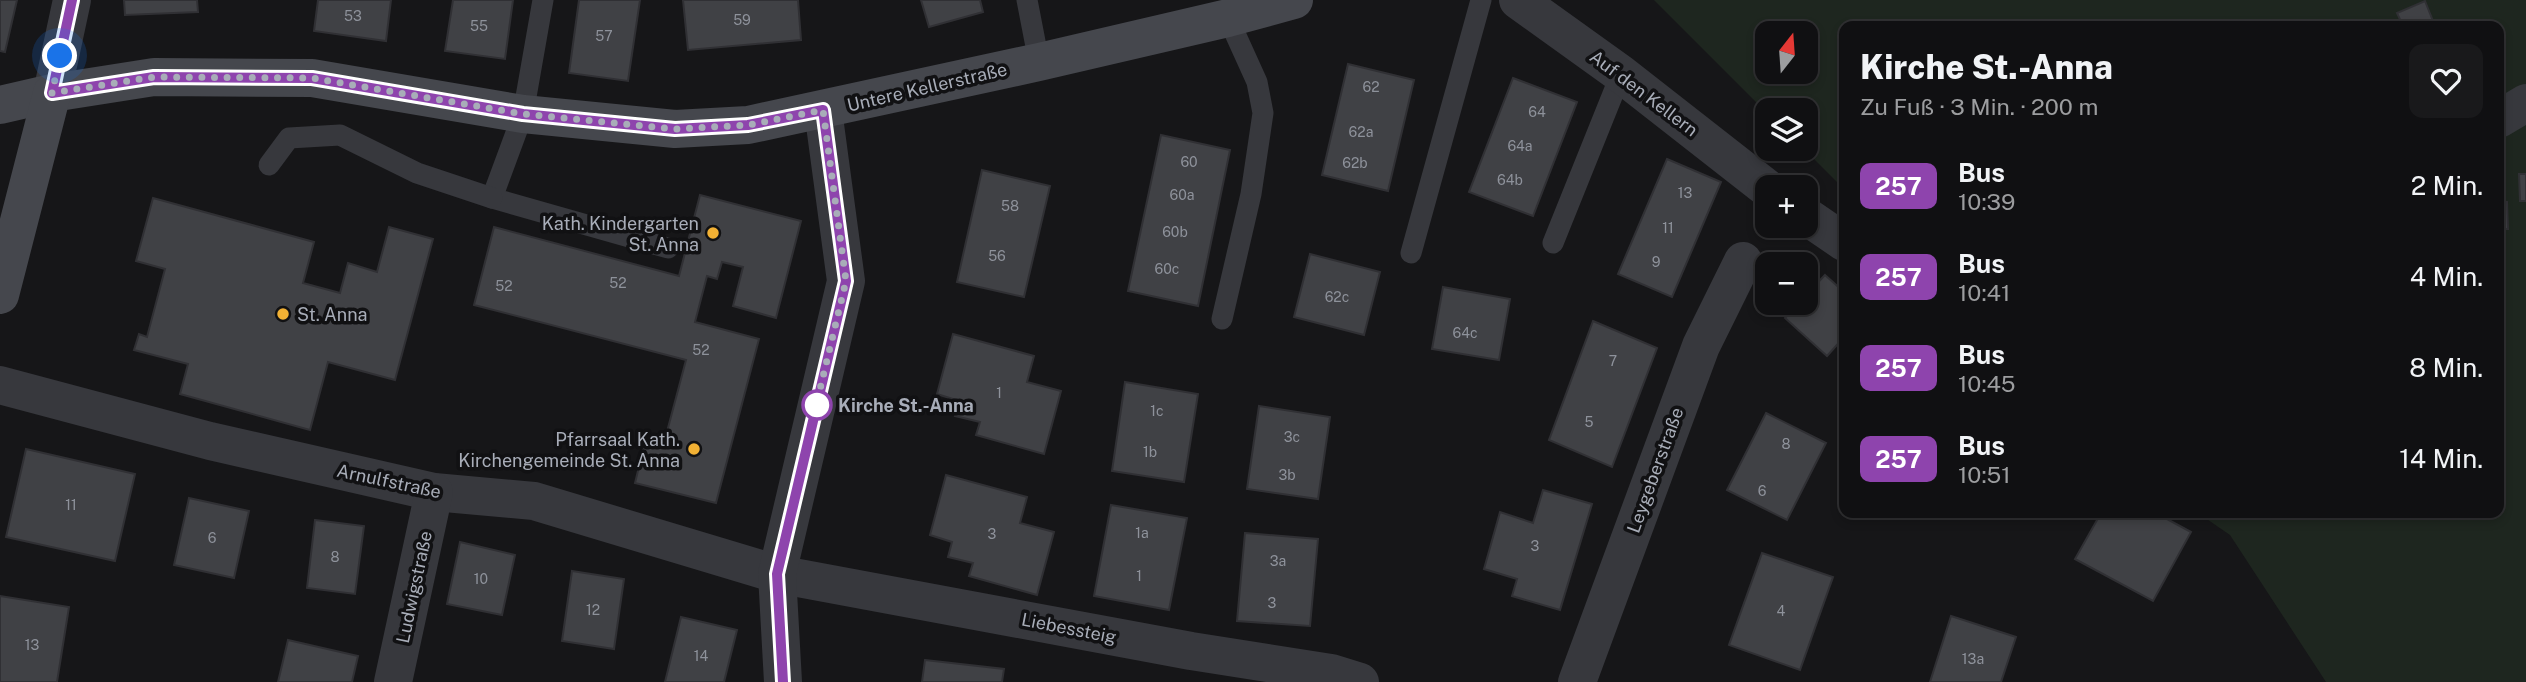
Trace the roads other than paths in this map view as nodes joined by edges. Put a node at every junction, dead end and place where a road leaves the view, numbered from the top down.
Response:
1 (72, 0) edge
2 (543, 0) edge
3 (1027, 0) edge
4 (1294, 0) edge
5 (1481, 0) edge
6 (1518, 0) edge
7 (1228, 18) junction
8 (1039, 62) junction
9 (1621, 74) junction
10 (52, 93) junction
11 (2526, 103) edge
12 (0, 105) edge
13 (823, 110) junction
14 (523, 114) junction
15 (2504, 116) edge
16 (269, 165) dead end
17 (1755, 179) edge
18 (492, 198) junction
19 (1818, 224) edge
20 (1839, 239) edge
21 (1553, 243) dead end
22 (668, 248) dead end
23 (1411, 253) dead end
24 (1743, 261) dead end
25 (3, 266) edge
26 (1222, 319) dead end
27 (0, 385) edge
28 (434, 492) junction
29 (777, 574) junction
30 (393, 682) edge
31 (783, 682) edge
32 (1360, 682) edge
33 (1577, 682) edge

1 - 10 street
2 - 14 lane
3 - 8 lane
4 - 7 street, Untere Kellerstraße
5 - 23 lane
6 - 9 street, Auf den Kellern
7 - 8 street, Untere Kellerstraße
7 - 26 lane
8 - 13 street, Untere Kellerstraße
9 - 17 street, Auf den Kellern
9 - 21 lane
10 - 12 street, Untere Kellerstraße
10 - 14 street, Untere Kellerstraße
10 - 25 street
11 - 15 street
13 - 14 street, Untere Kellerstraße
13 - 29 street
14 - 18 lane
16 - 18 lane
18 - 22 lane
19 - 20 street
24 - 33 street, Leygeberstraße
27 - 28 street, Arnulfstraße
28 - 29 street, Arnulfstraße
28 - 30 street, Ludwigstraße
29 - 31 street
29 - 32 street, Liebessteig

